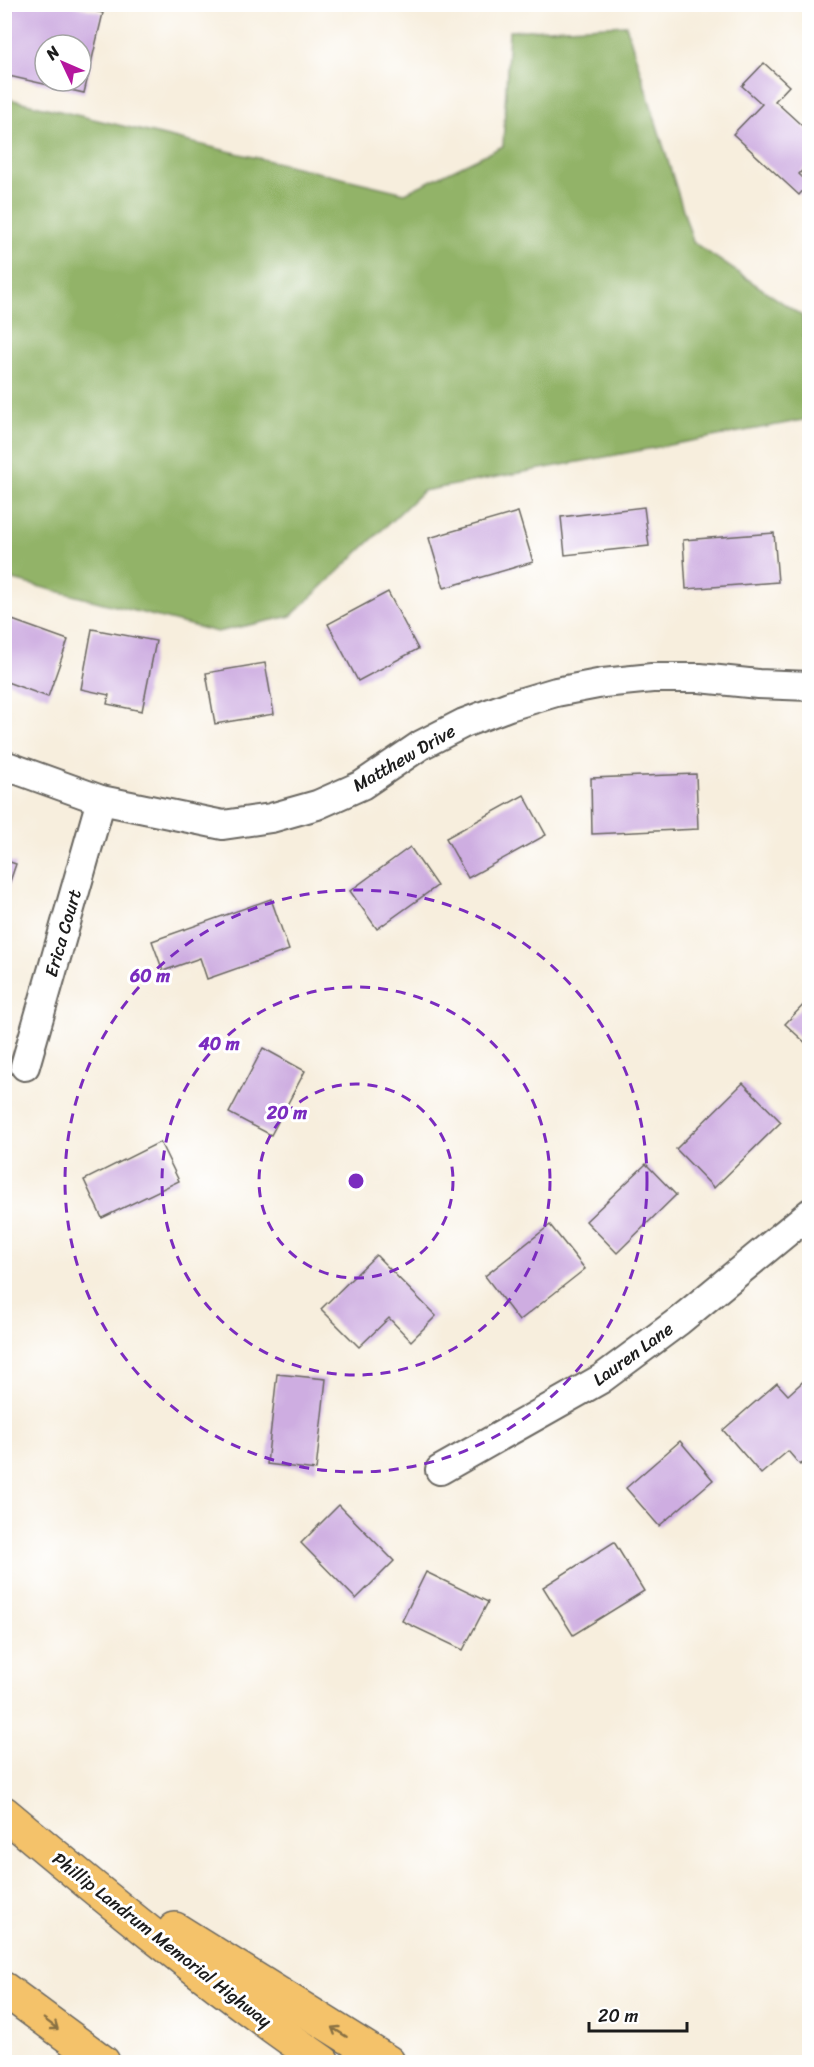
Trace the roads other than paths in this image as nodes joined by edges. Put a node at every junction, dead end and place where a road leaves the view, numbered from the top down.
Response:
1 (810, 686) edge
2 (4, 765) edge
3 (101, 800) junction
4 (25, 1066) dead end
5 (810, 1213) edge
6 (440, 1470) dead end
7 (4, 1813) edge
8 (51, 1852) junction
9 (4, 1989) edge
10 (102, 2062) edge
11 (323, 2062) edge
12 (388, 2062) edge

1 - 3 street, Matthew Drive
2 - 3 street, Matthew Drive
3 - 4 street, Erica Court
5 - 6 street, Lauren Lane
7 - 8 highway, Phillip Landrum Memorial Highway
8 - 11 highway, Phillip Landrum Memorial Highway
12 -> 8 highway
9 -> 10 highway

